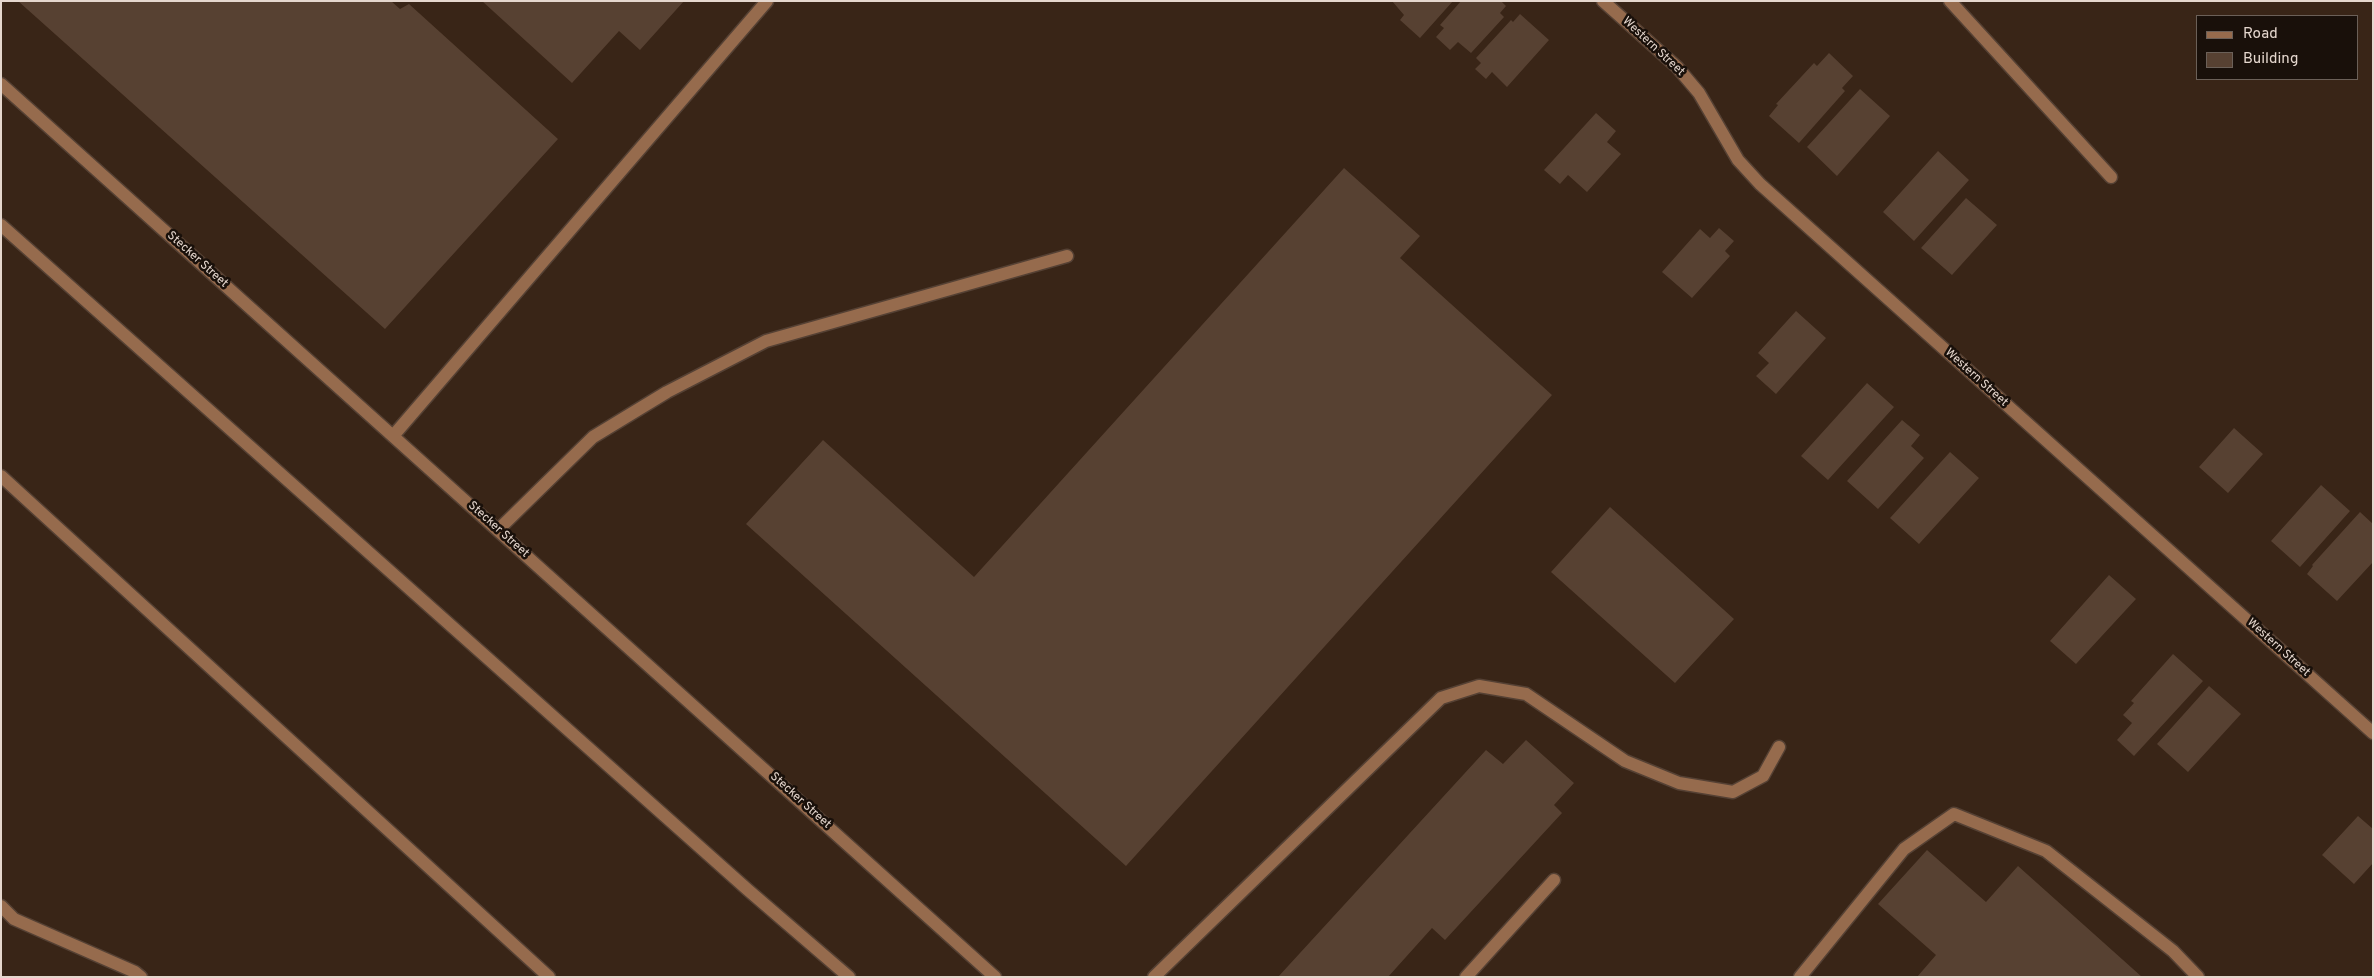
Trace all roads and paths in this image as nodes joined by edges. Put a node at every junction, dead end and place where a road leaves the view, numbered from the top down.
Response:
1 (767, 1) edge
2 (1604, 1) edge
3 (1950, 1) edge
4 (1, 84) edge
5 (2111, 177) dead end
6 (1, 225) edge
7 (1067, 256) dead end
8 (393, 436) junction
9 (1, 476) edge
10 (498, 530) junction
11 (2373, 733) edge
12 (1779, 747) dead end
13 (1554, 880) dead end
14 (1, 906) edge
15 (141, 977) edge
16 (549, 977) edge
17 (849, 977) edge
18 (995, 977) edge
19 (1154, 977) edge
20 (1466, 977) edge
21 (1800, 977) edge
22 (2198, 977) edge

1 - 8 street
2 - 11 street, Western Street
3 - 5 street
4 - 8 street, Stecker Street
6 - 17 street
7 - 10 street
8 - 10 street, Stecker Street
9 - 16 street
10 - 18 street, Stecker Street
12 - 19 street
13 - 20 street
14 - 15 street
21 - 22 street

